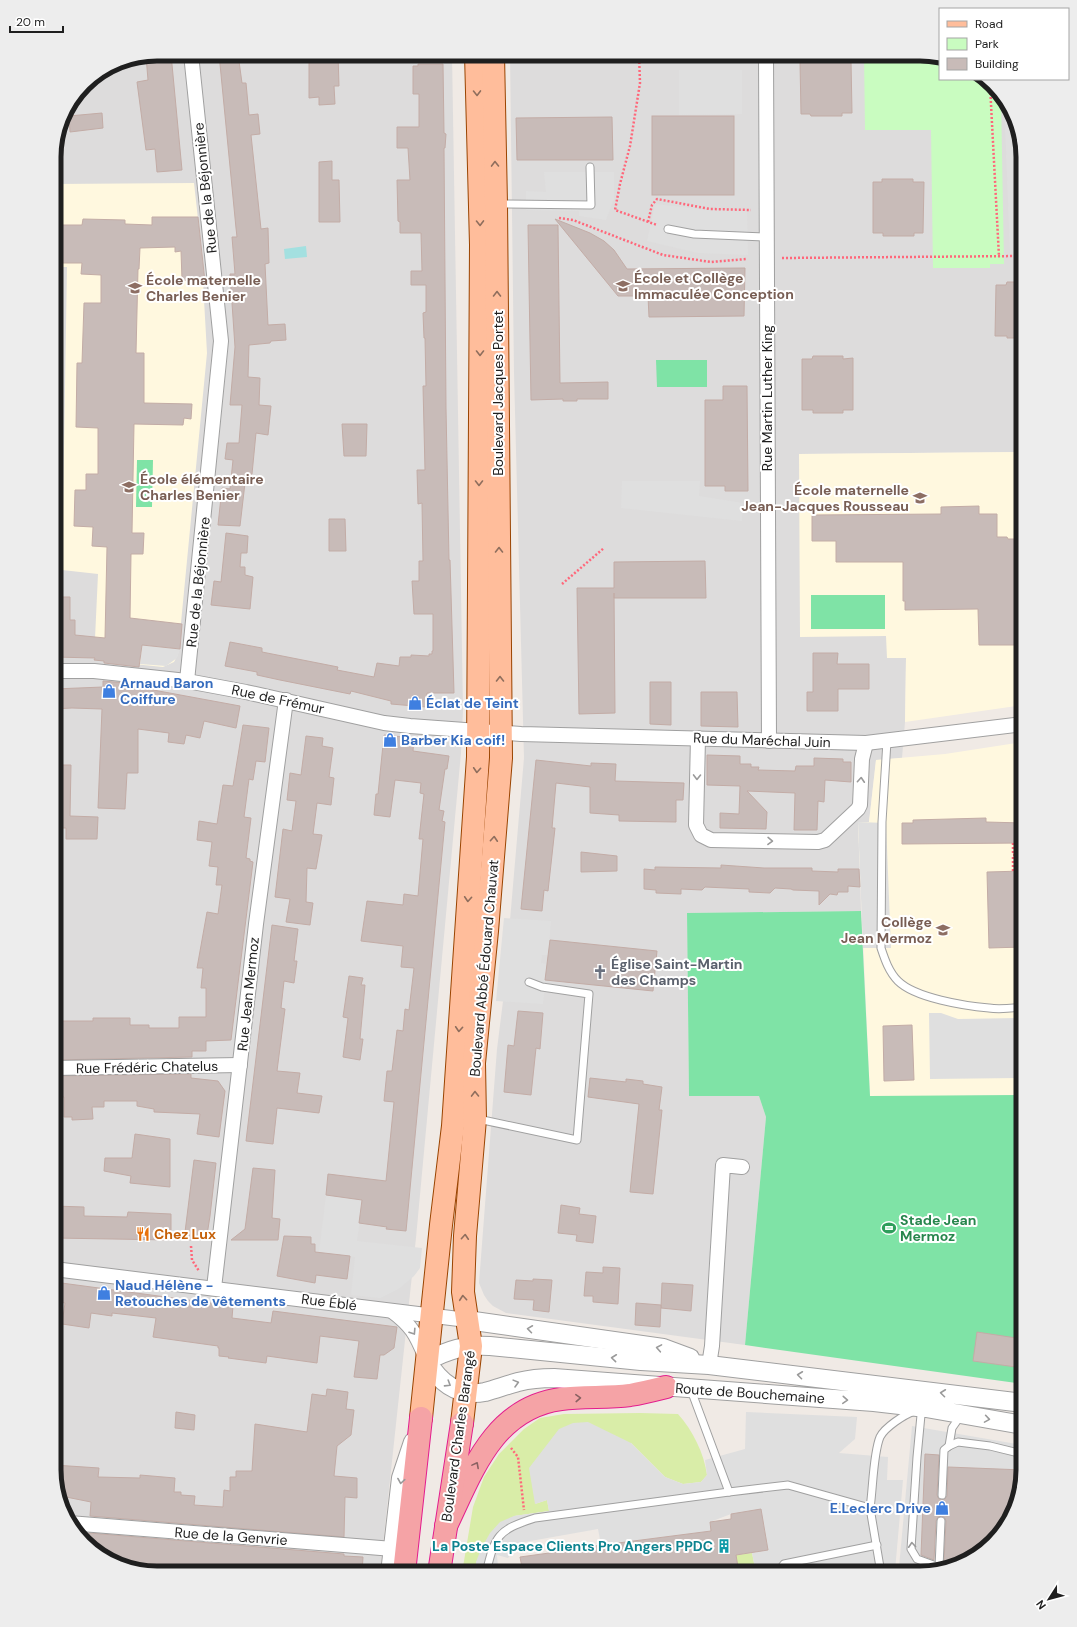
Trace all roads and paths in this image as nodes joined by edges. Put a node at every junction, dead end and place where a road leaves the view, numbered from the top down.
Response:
1 (192, 61) edge
2 (476, 61) edge
3 (493, 61) edge
4 (639, 61) edge
5 (766, 61) edge
6 (990, 92) edge
7 (590, 167) dead end
8 (496, 204) junction
9 (751, 210) dead end
10 (552, 218) dead end
11 (668, 228) dead end
12 (766, 237) junction
13 (1016, 256) edge
14 (999, 257) junction
15 (785, 258) dead end
16 (747, 259) dead end
17 (604, 548) dead end
18 (562, 584) dead end
19 (61, 671) edge
20 (188, 681) junction
21 (286, 700) junction
22 (1016, 725) edge
23 (477, 731) junction
24 (500, 732) junction
25 (698, 738) junction
26 (768, 741) junction
27 (887, 741) junction
28 (866, 743) junction
29 (1013, 843) dead end
30 (1013, 855) junction
31 (1016, 855) edge
32 (1013, 871) dead end
33 (528, 982) dead end
34 (1016, 1007) edge
35 (240, 1065) junction
36 (61, 1068) edge
37 (475, 1118) junction
38 (742, 1167) dead end
39 (191, 1246) dead end
40 (61, 1269) edge
41 (202, 1273) dead end
42 (463, 1276) joint
43 (214, 1288) junction
44 (390, 1310) junction
45 (432, 1315) junction
46 (467, 1320) junction
47 (471, 1346) junction
48 (427, 1361) junction
49 (709, 1365) junction
50 (666, 1387) junction
51 (691, 1389) junction
52 (472, 1392) junction
53 (1016, 1402) edge
54 (924, 1408) junction
55 (962, 1414) junction
56 (421, 1418) junction
57 (462, 1423) joint
58 (1016, 1424) edge
59 (509, 1444) dead end
60 (949, 1446) junction
61 (1016, 1452) edge
62 (729, 1492) junction
63 (942, 1495) dead end
64 (870, 1508) junction
65 (525, 1521) junction
66 (941, 1521) dead end
67 (77, 1524) edge
68 (446, 1526) junction
69 (877, 1545) junction
70 (393, 1549) junction
71 (939, 1564) edge
72 (933, 1565) edge
73 (391, 1566) edge
74 (405, 1566) edge
75 (440, 1566) edge
76 (488, 1566) edge
77 (782, 1566) edge
78 (880, 1566) edge

1 - 20 street, Rue de la Béjonnière
2 -> 23 main road, Boulevard Jacques Portet
8 -> 3 main road, Boulevard Jacques Portet
4 - 9 path
5 - 12 street, Rue Martin Luther King
6 - 14 path
7 - 8 lane
24 -> 8 main road, Boulevard Jacques Portet
10 - 16 path
11 - 12 lane
12 - 26 street, Rue Martin Luther King
13 - 14 path
14 - 15 path
17 - 18 path
19 - 20 street, Rue de Frémur
20 - 21 street, Rue de Frémur
21 - 23 street, Rue de Frémur
21 - 35 street, Rue Jean Mermoz
22 - 27 street, Rue du Maréchal Juin
23 - 24 street, Rue de Frémur
23 -> 45 main road, Boulevard Abbé Édouard Chauvat
24 - 25 street, Rue du Maréchal Juin
37 -> 24 main road, Boulevard Abbé Édouard Chauvat
25 - 26 street, Rue du Maréchal Juin
25 -> 28 street
26 - 28 street, Rue du Maréchal Juin
27 - 28 street, Rue du Maréchal Juin
27 - 34 lane
29 - 30 path
30 - 31 path
30 - 32 path
33 - 37 lane
35 - 36 street, Rue Frédéric Chatelus
35 - 43 street, Rue Jean Mermoz
42 -> 37 main road, Boulevard Abbé Édouard Chauvat
38 - 49 street
39 - 41 path
40 - 43 street, Rue Éblé
46 -> 42 main road, Boulevard Charles Barangé
43 - 44 street, Rue Éblé
44 - 45 street, Rue Éblé
44 -> 48 street, Rue Éblé
45 - 46 street, Rue Éblé
45 - 48 main road
46 - 47 main road, Boulevard Charles Barangé
49 -> 46 street, Route de Bouchemaine
47 - 48 street, Route de Bouchemaine
49 -> 47 street, Route de Bouchemaine
47 - 52 main road, Boulevard Charles Barangé
48 -> 52 street
48 - 56 main road
53 -> 49 street, Route de Bouchemaine
50 - 51 street, Route de Bouchemaine
52 -> 50 street, Route de Bouchemaine
68 -> 50 highway
51 -> 54 street, Route de Bouchemaine
51 - 62 lane
52 - 57 main road, Boulevard Charles Barangé
54 - 55 street, Route de Bouchemaine
54 - 64 lane
72 -> 54 lane
55 -> 58 street, Route de Bouchemaine
55 - 60 lane
56 -> 70 street
56 - 74 highway
57 - 68 highway, Boulevard Charles Barangé
59 - 65 path
60 - 61 lane
60 - 63 lane
62 - 64 lane
62 - 65 lane
64 - 69 lane
65 - 76 lane
66 - 71 lane
67 - 70 street, Rue de la Genvrie
68 - 75 highway, Boulevard Charles Barangé
69 - 77 lane
69 - 78 lane
70 - 73 street

